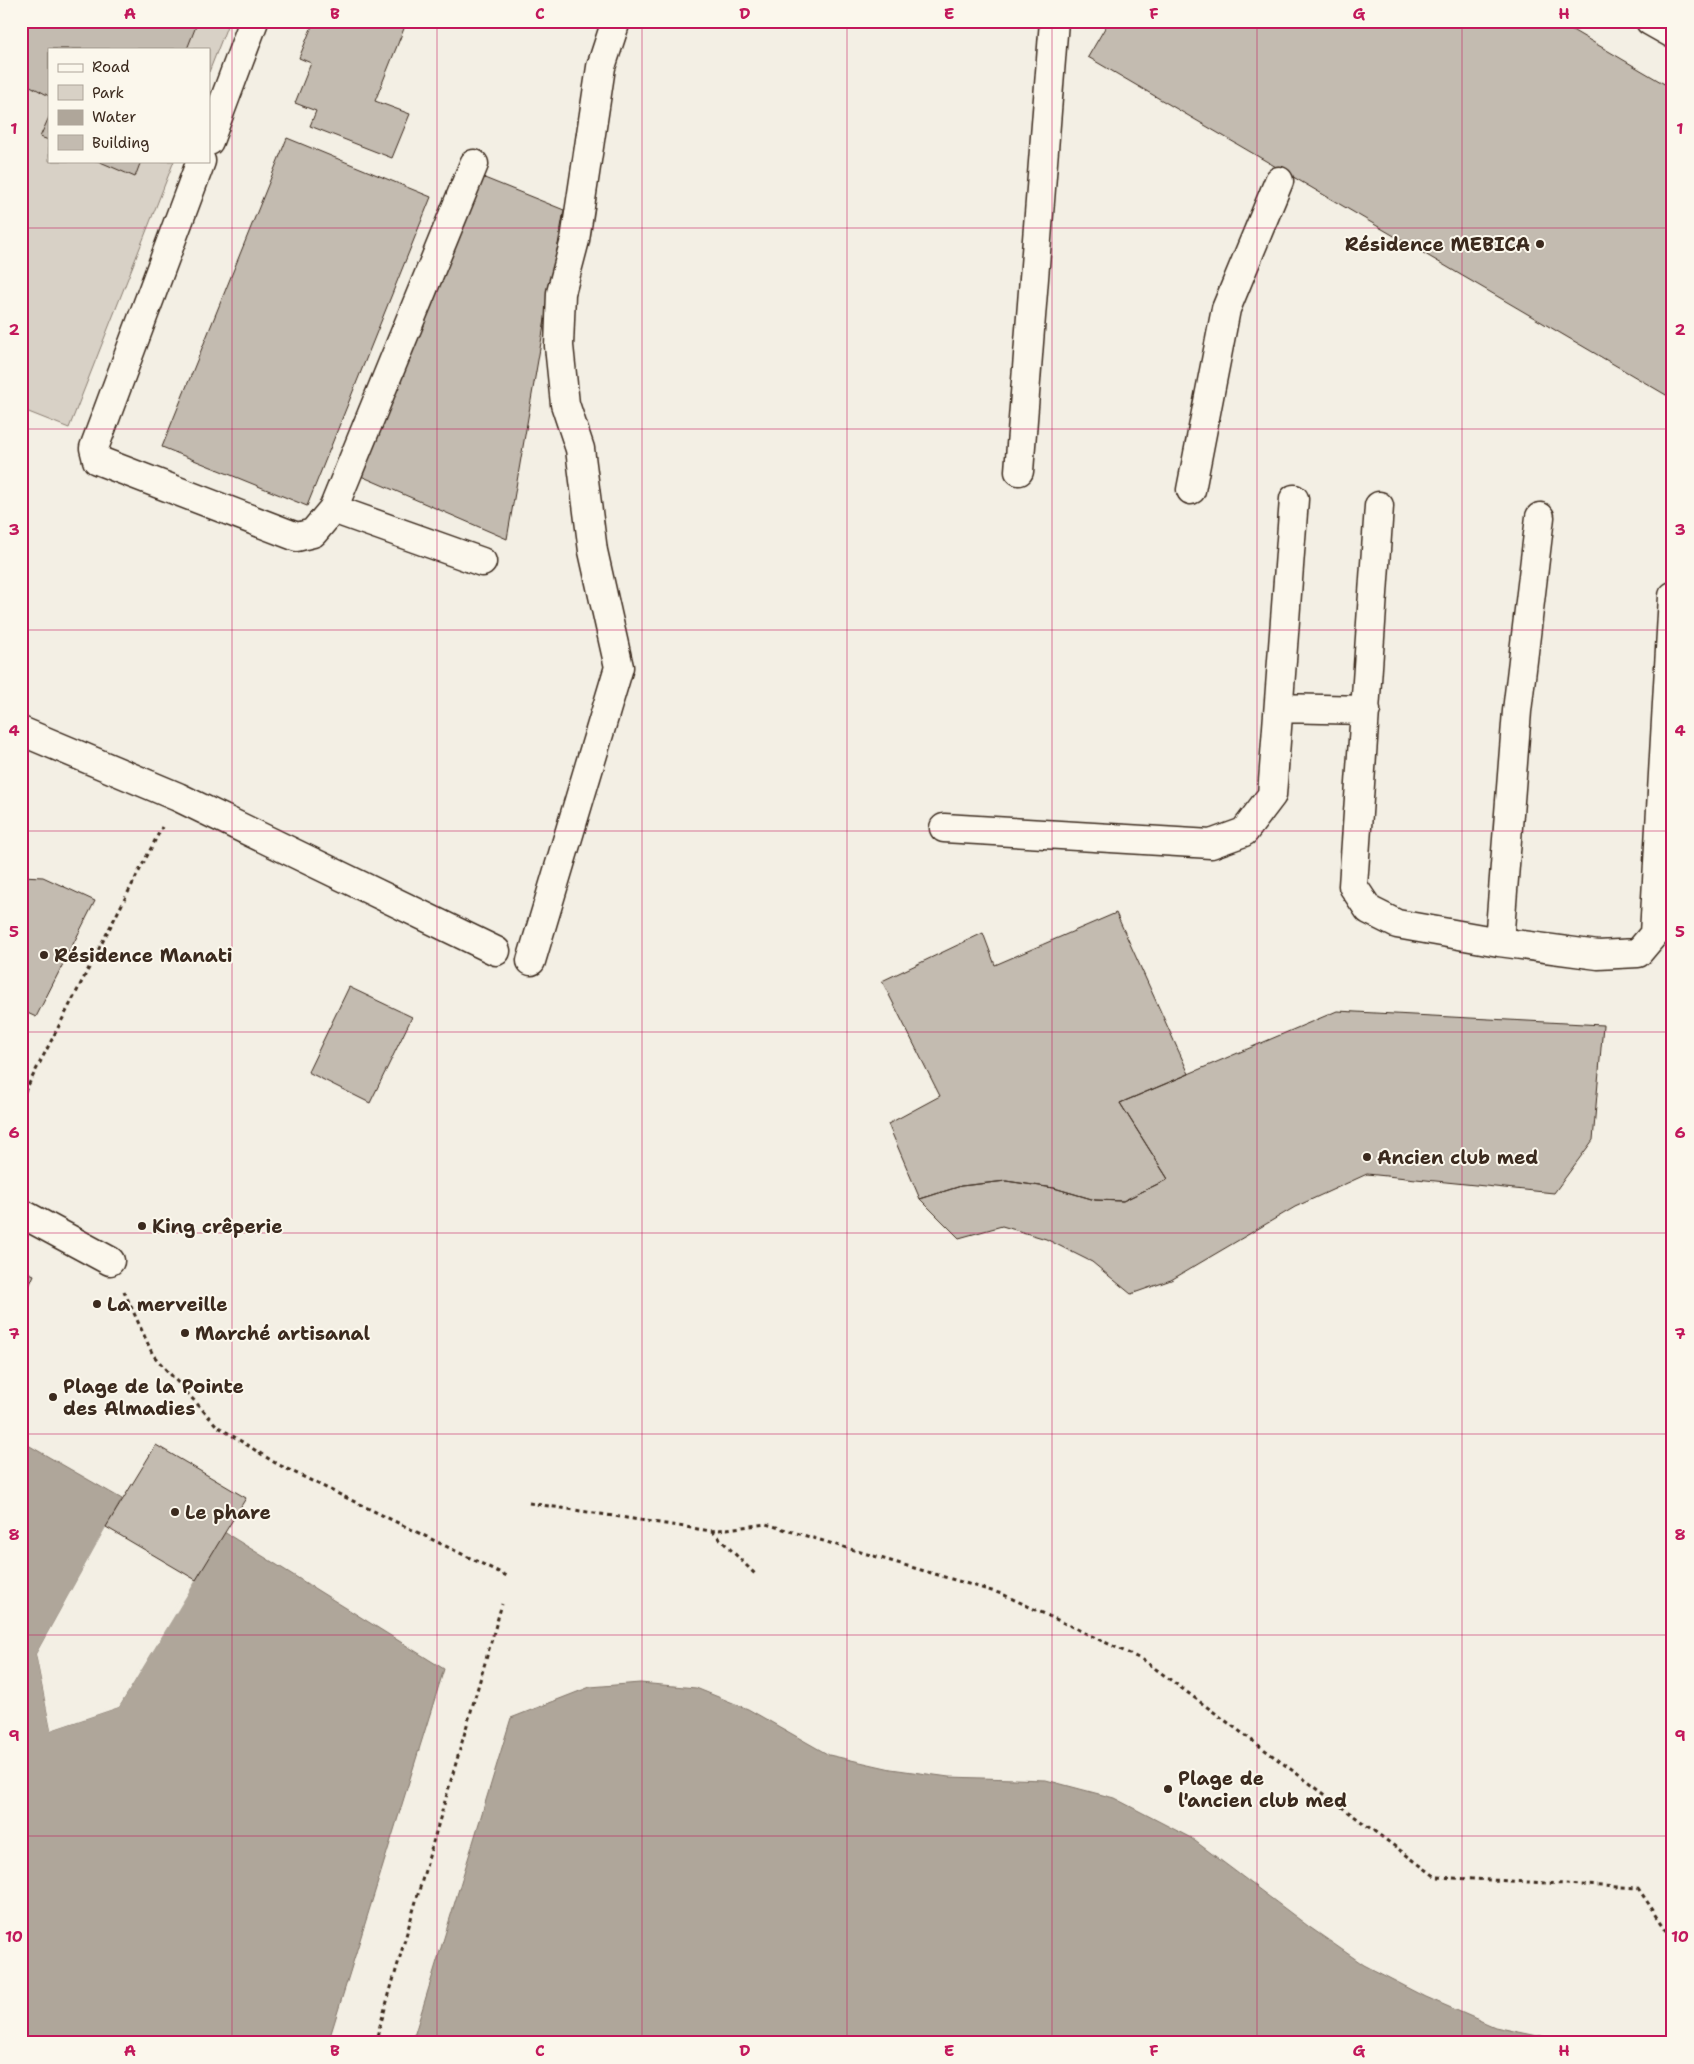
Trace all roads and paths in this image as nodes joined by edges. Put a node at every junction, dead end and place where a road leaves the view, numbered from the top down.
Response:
1 (254, 21) edge
2 (616, 21) edge
3 (1054, 21) edge
4 (1650, 21) edge
5 (1673, 34) edge
6 (210, 137) edge
7 (201, 162) edge
8 (474, 164) dead end
9 (1279, 180) dead end
10 (1019, 471) dead end
11 (1191, 490) dead end
12 (1294, 499) dead end
13 (1379, 506) dead end
14 (333, 509) junction
15 (1540, 517) dead end
16 (482, 562) dead end
17 (1673, 596) edge
18 (1279, 708) junction
19 (1366, 710) junction
20 (21, 732) edge
21 (178, 797) junction
22 (944, 828) dead end
23 (1499, 942) junction
24 (496, 951) dead end
25 (531, 961) dead end
26 (21, 1099) edge
27 (21, 1213) edge
28 (110, 1261) joint
29 (529, 1503) dead end
30 (711, 1531) junction
31 (757, 1576) dead end
32 (509, 1578) dead end
33 (502, 1604) dead end
34 (1673, 1940) edge
35 (375, 2043) edge

1 - 6 street
2 - 25 street
3 - 10 street
4 - 5 street
7 - 14 street
8 - 14 street
9 - 11 street
12 - 18 street
13 - 19 street
14 - 16 street
15 - 23 street
17 - 23 street
18 - 19 street
18 - 22 street
19 - 23 street
20 - 21 street
21 - 24 street
21 - 26 path
27 - 28 street
28 - 32 path
29 - 30 path
30 - 31 path
30 - 34 path
33 - 35 path

